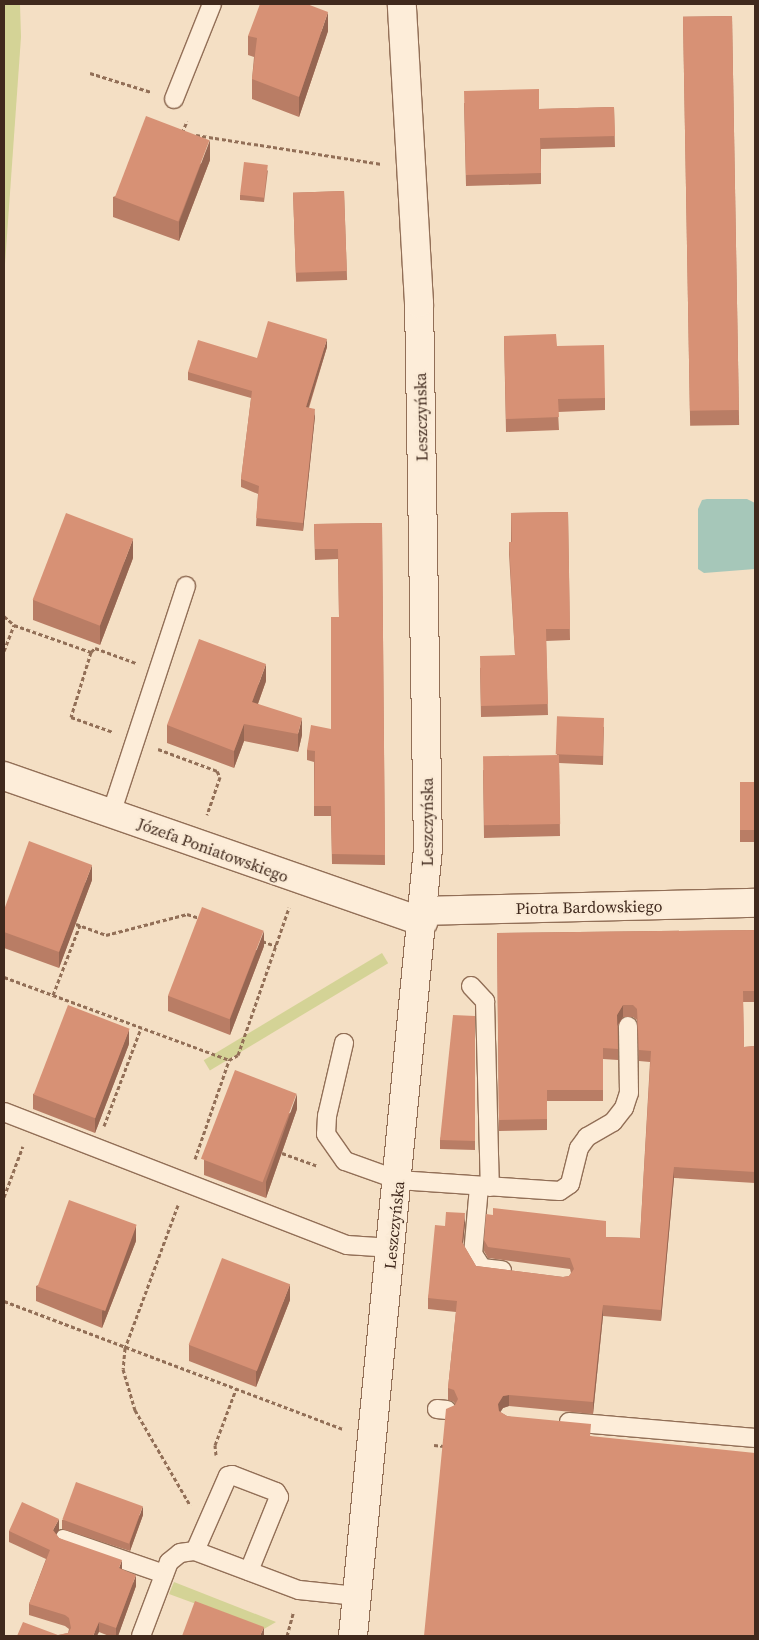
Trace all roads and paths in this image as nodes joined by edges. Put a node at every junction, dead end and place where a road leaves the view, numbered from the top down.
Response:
1 (212, 4) edge
2 (402, 4) edge
3 (90, 73) dead end
4 (174, 99) junction
5 (182, 133) junction
6 (179, 140) edge
7 (386, 164) dead end
8 (186, 586) dead end
9 (4, 616) edge
10 (14, 625) junction
11 (4, 651) edge
12 (90, 652) junction
13 (158, 671) junction
14 (135, 740) junction
15 (4, 776) edge
16 (111, 814) junction
17 (206, 819) dead end
18 (292, 900) dead end
19 (755, 903) edge
20 (423, 916) junction
21 (205, 920) edge
22 (76, 924) edge
23 (80, 926) junction
24 (258, 939) edge
25 (276, 946) junction
26 (4, 977) edge
27 (471, 986) dead end
28 (53, 995) junction
29 (628, 1026) dead end
30 (141, 1028) junction
31 (344, 1043) dead end
32 (230, 1060) junction
33 (4, 1112) edge
34 (32, 1123) junction
35 (96, 1148) junction
36 (398, 1180) junction
37 (187, 1183) junction
38 (484, 1187) junction
39 (4, 1197) edge
40 (392, 1248) junction
41 (518, 1272) edge
42 (4, 1301) edge
43 (125, 1348) junction
44 (236, 1389) junction
45 (548, 1420) edge
46 (348, 1431) dead end
47 (755, 1438) edge
48 (434, 1445) dead end
49 (444, 1446) edge
50 (228, 1476) junction
51 (210, 1517) junction
52 (63, 1539) edge
53 (195, 1551) junction
54 (249, 1571) junction
55 (164, 1574) junction
56 (357, 1596) junction
57 (141, 1636) edge
58 (353, 1636) edge

1 - 4 lane
2 - 20 street, Leszczyńska
3 - 4 path
4 - 5 path
5 - 6 path
5 - 7 path
8 - 13 lane
9 - 10 path
10 - 11 path
10 - 12 path
12 - 13 path
12 - 14 path
13 - 14 lane
14 - 16 lane
14 - 17 path
15 - 16 street, Józefa Poniatowskiego
16 - 20 street, Józefa Poniatowskiego
18 - 25 path
19 - 20 street, Piotra Bardowskiego
20 - 36 street, Leszczyńska
21 - 23 path
22 - 23 path
23 - 28 path
24 - 25 path
25 - 32 path
26 - 28 path
27 - 38 lane
28 - 30 path
29 - 38 lane
30 - 32 path
30 - 35 path
31 - 36 lane
32 - 37 path
33 - 34 lane
34 - 35 lane
34 - 39 path
35 - 37 lane
36 - 38 lane
36 - 40 street, Leszczyńska
37 - 40 lane
37 - 43 path
38 - 41 lane
40 - 56 street, Leszczyńska
42 - 43 path
43 - 44 path
43 - 51 path
44 - 46 path
44 - 50 path
45 - 47 lane
48 - 49 path
50 - 51 lane
50 - 54 lane
51 - 53 lane
52 - 55 lane
53 - 54 lane
53 - 55 lane
54 - 56 lane
55 - 57 lane
56 - 58 street, Leszczyńska

